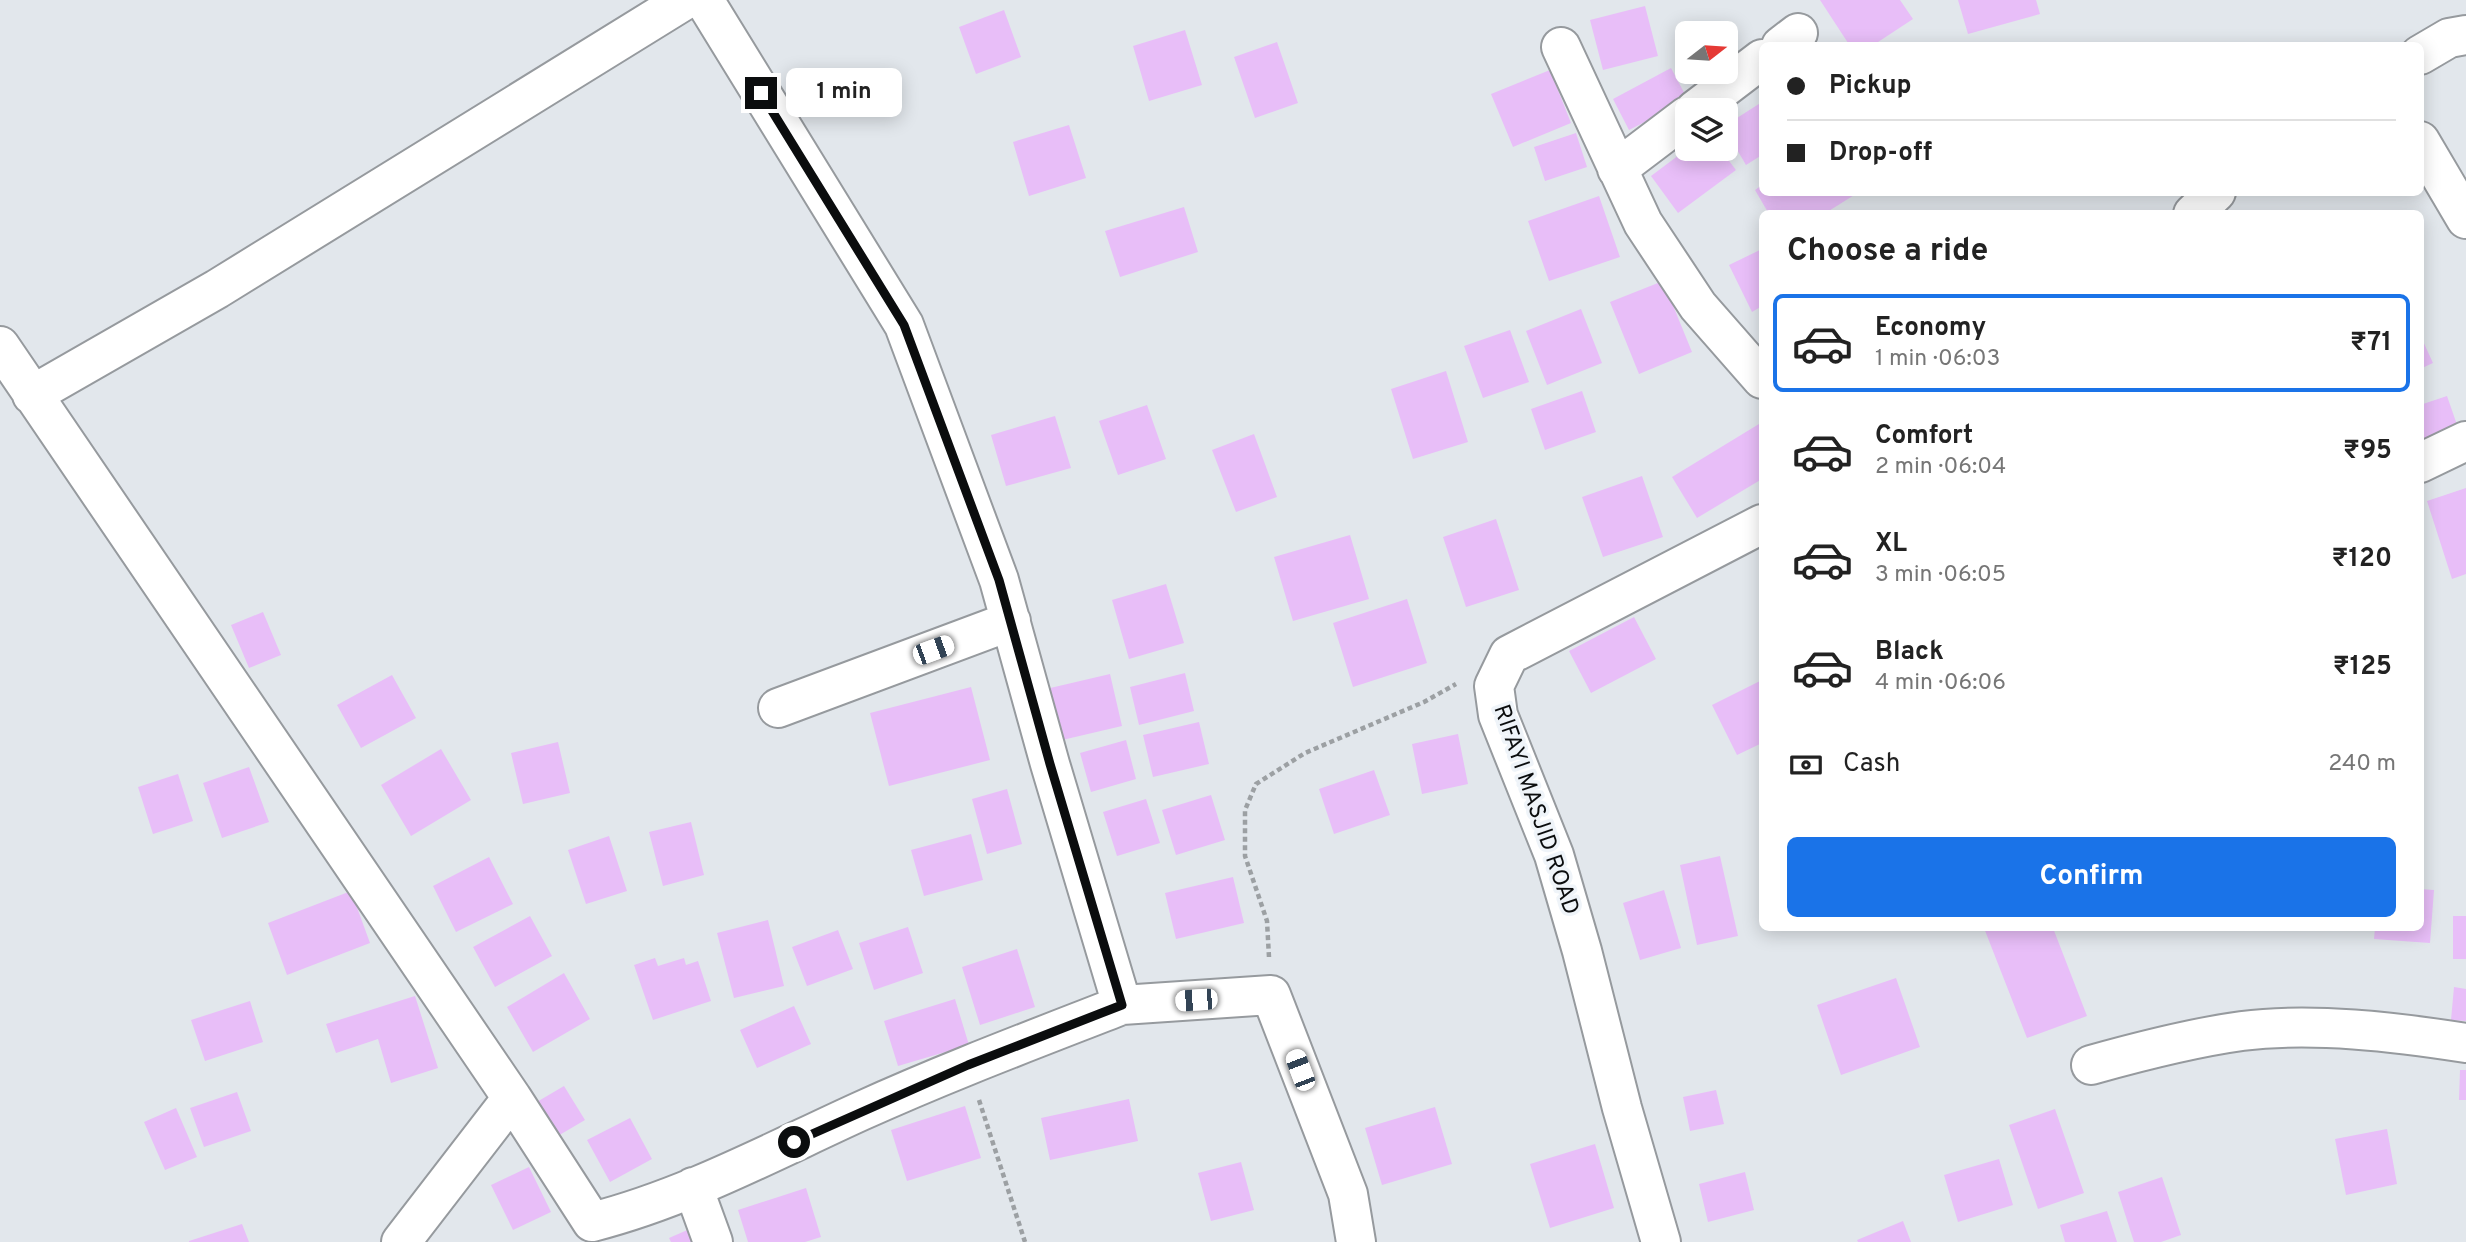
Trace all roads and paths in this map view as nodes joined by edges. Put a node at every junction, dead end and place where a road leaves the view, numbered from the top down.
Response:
1 (685, 0) edge
2 (704, 0) edge
3 (2466, 35) edge
4 (1561, 47) dead end
5 (2424, 53) edge
6 (1759, 62) edge
7 (1711, 98) edge
8 (1675, 126) edge
9 (2424, 148) edge
10 (1617, 169) junction
11 (2212, 196) edge
12 (2197, 210) edge
13 (2466, 219) edge
14 (0, 346) edge
15 (1759, 377) edge
16 (32, 395) junction
17 (2466, 441) edge
18 (2424, 461) edge
19 (1759, 526) edge
20 (1010, 621) junction
21 (1509, 655) junction
22 (778, 708) dead end
23 (1271, 995) junction
24 (1122, 1005) junction
25 (2466, 1042) edge
26 (968, 1065) junction
27 (2091, 1065) dead end
28 (512, 1098) junction
29 (694, 1187) junction
30 (401, 1242) edge
31 (713, 1242) edge
32 (1025, 1242) edge
33 (1356, 1242) edge
34 (1661, 1242) edge

1 - 16 street
2 - 20 street
3 - 5 street
4 - 10 street
6 - 7 street
8 - 10 street
9 - 13 street
10 - 15 street
11 - 12 street
14 - 16 street
16 - 28 street
17 - 18 street
19 - 21 street
20 - 22 street
20 - 24 street
21 - 23 path
21 - 34 street, RIFAYI MASJID ROAD
23 - 24 street
23 - 33 street
24 - 26 street
25 - 27 street
26 - 29 street
26 - 32 path
28 - 29 street
28 - 30 street
29 - 31 street

